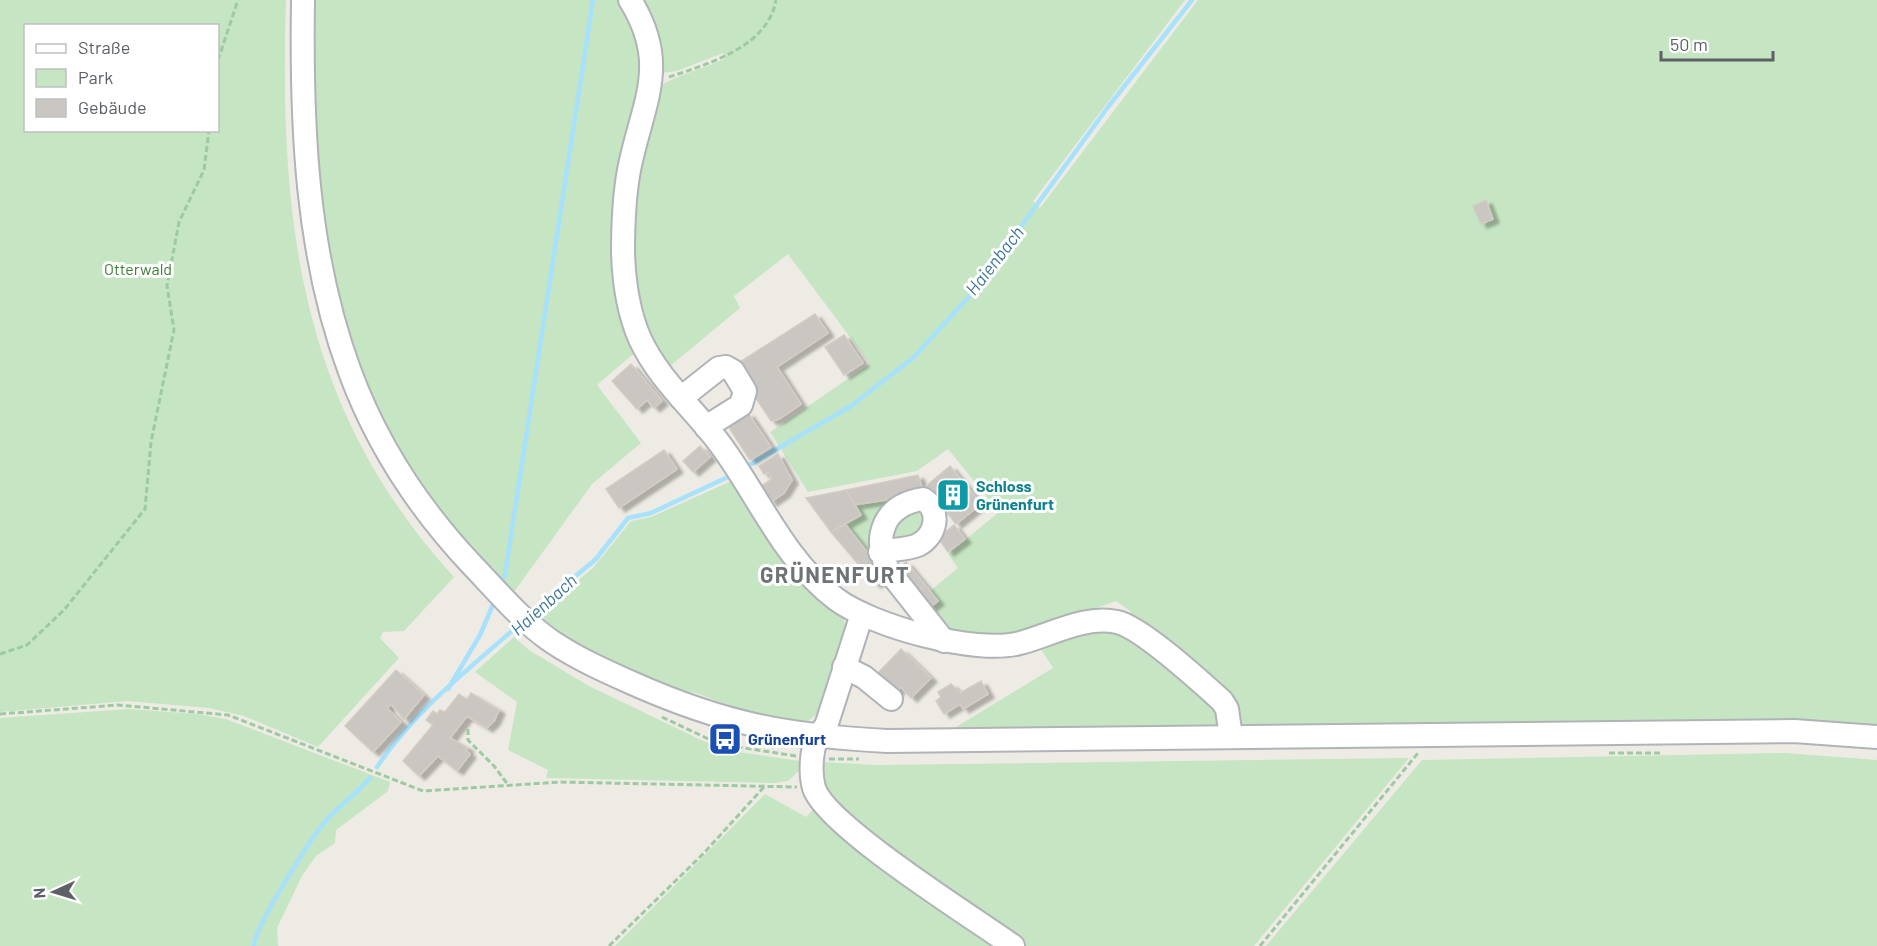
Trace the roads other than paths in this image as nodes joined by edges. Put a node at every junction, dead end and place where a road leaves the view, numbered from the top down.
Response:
1 (303, 0) edge
2 (630, 0) edge
3 (681, 398) junction
4 (706, 427) junction
5 (887, 566) dead end
6 (910, 598) junction
7 (862, 614) junction
8 (886, 623) junction
9 (944, 641) junction
10 (844, 667) junction
11 (891, 699) dead end
12 (817, 737) junction
13 (1231, 737) junction
14 (1877, 737) edge
15 (1013, 946) edge

1 - 12 street
2 - 3 street
3 - 4 street
3 - 4 street
4 - 7 street
5 - 6 street
6 - 8 street
6 - 9 street
7 - 8 street
7 - 10 street
8 - 9 street
9 - 13 street
10 - 11 street
10 - 12 street
12 - 13 street
12 - 15 street
13 - 14 street

